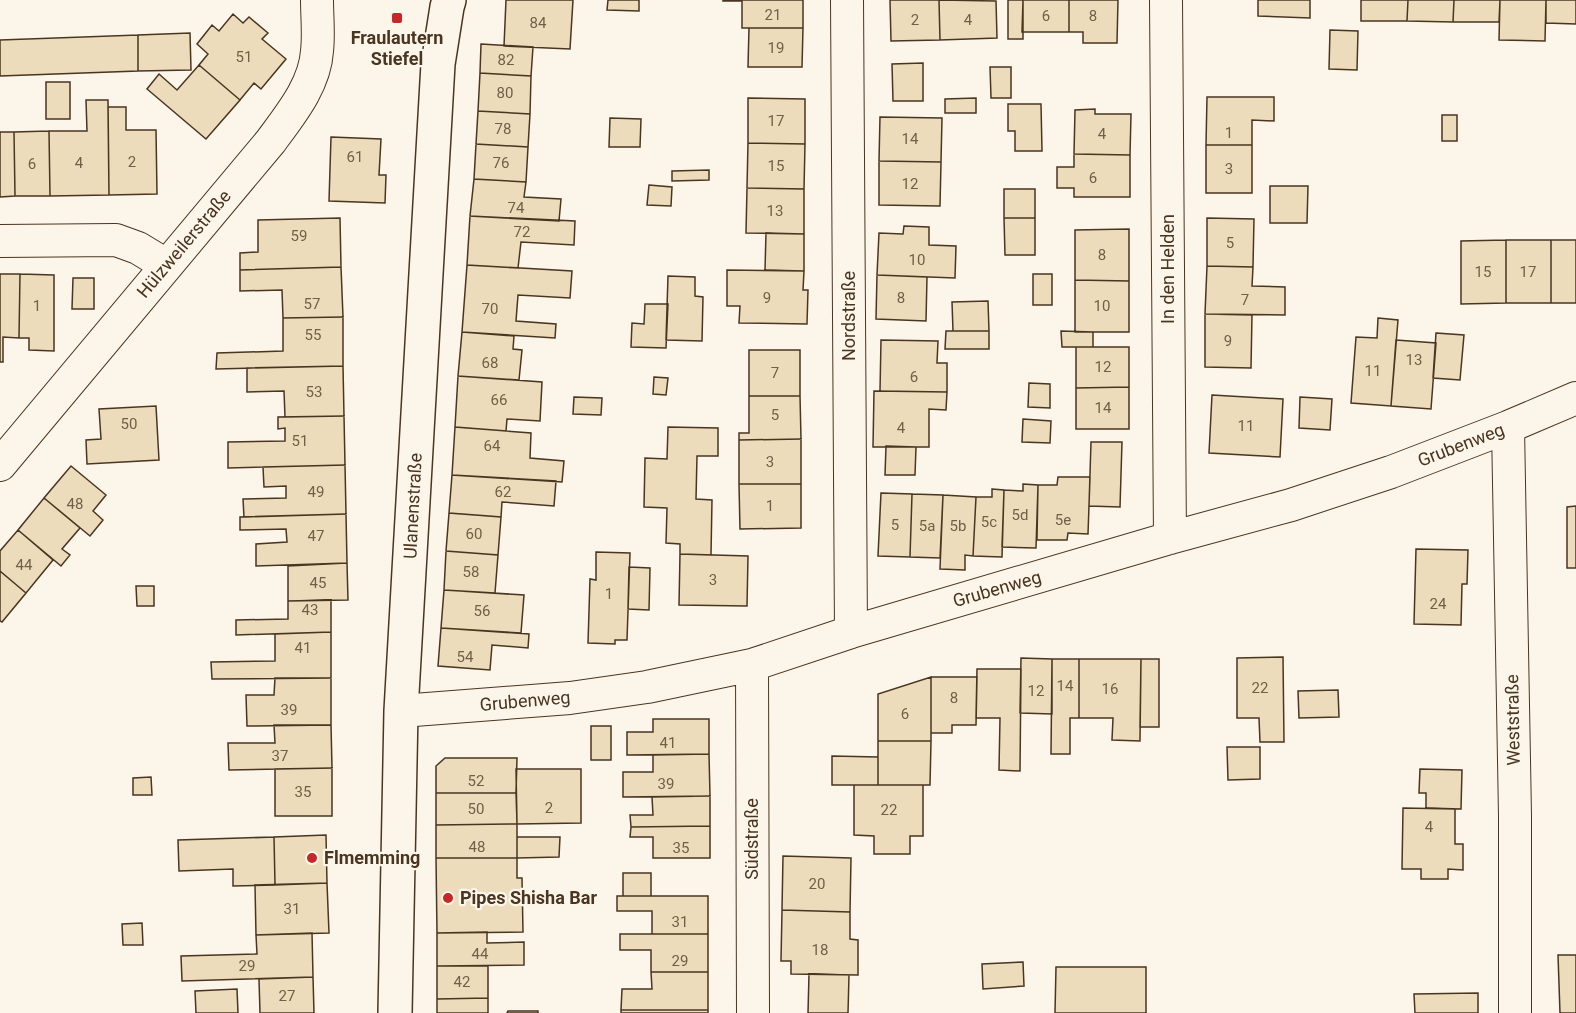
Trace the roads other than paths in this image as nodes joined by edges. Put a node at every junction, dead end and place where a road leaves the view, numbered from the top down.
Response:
1 (317, 0) edge
2 (449, 0) edge
3 (848, 0) edge
4 (1166, 0) edge
5 (0, 241) edge
6 (166, 265) junction
7 (1576, 398) edge
8 (1508, 427) junction
9 (0, 465) edge
10 (1170, 538) junction
11 (851, 632) junction
12 (752, 665) junction
13 (401, 711) junction
14 (395, 1013) edge
15 (753, 1013) edge
16 (1515, 1013) edge

1 - 6 street, Hülzweilerstraße
2 - 13 street, Ulanenstraße
3 - 11 street, Nordstraße
4 - 10 street, In den Helden
5 - 6 street
6 - 9 street, Hülzweilerstraße
7 - 8 street, Grubenweg
8 - 10 street, Grubenweg
8 - 16 street, Weststraße
10 - 11 street, Grubenweg
11 - 12 street, Grubenweg
12 - 13 street, Grubenweg
12 - 15 street, Südstraße
13 - 14 street, Ulanenstraße

